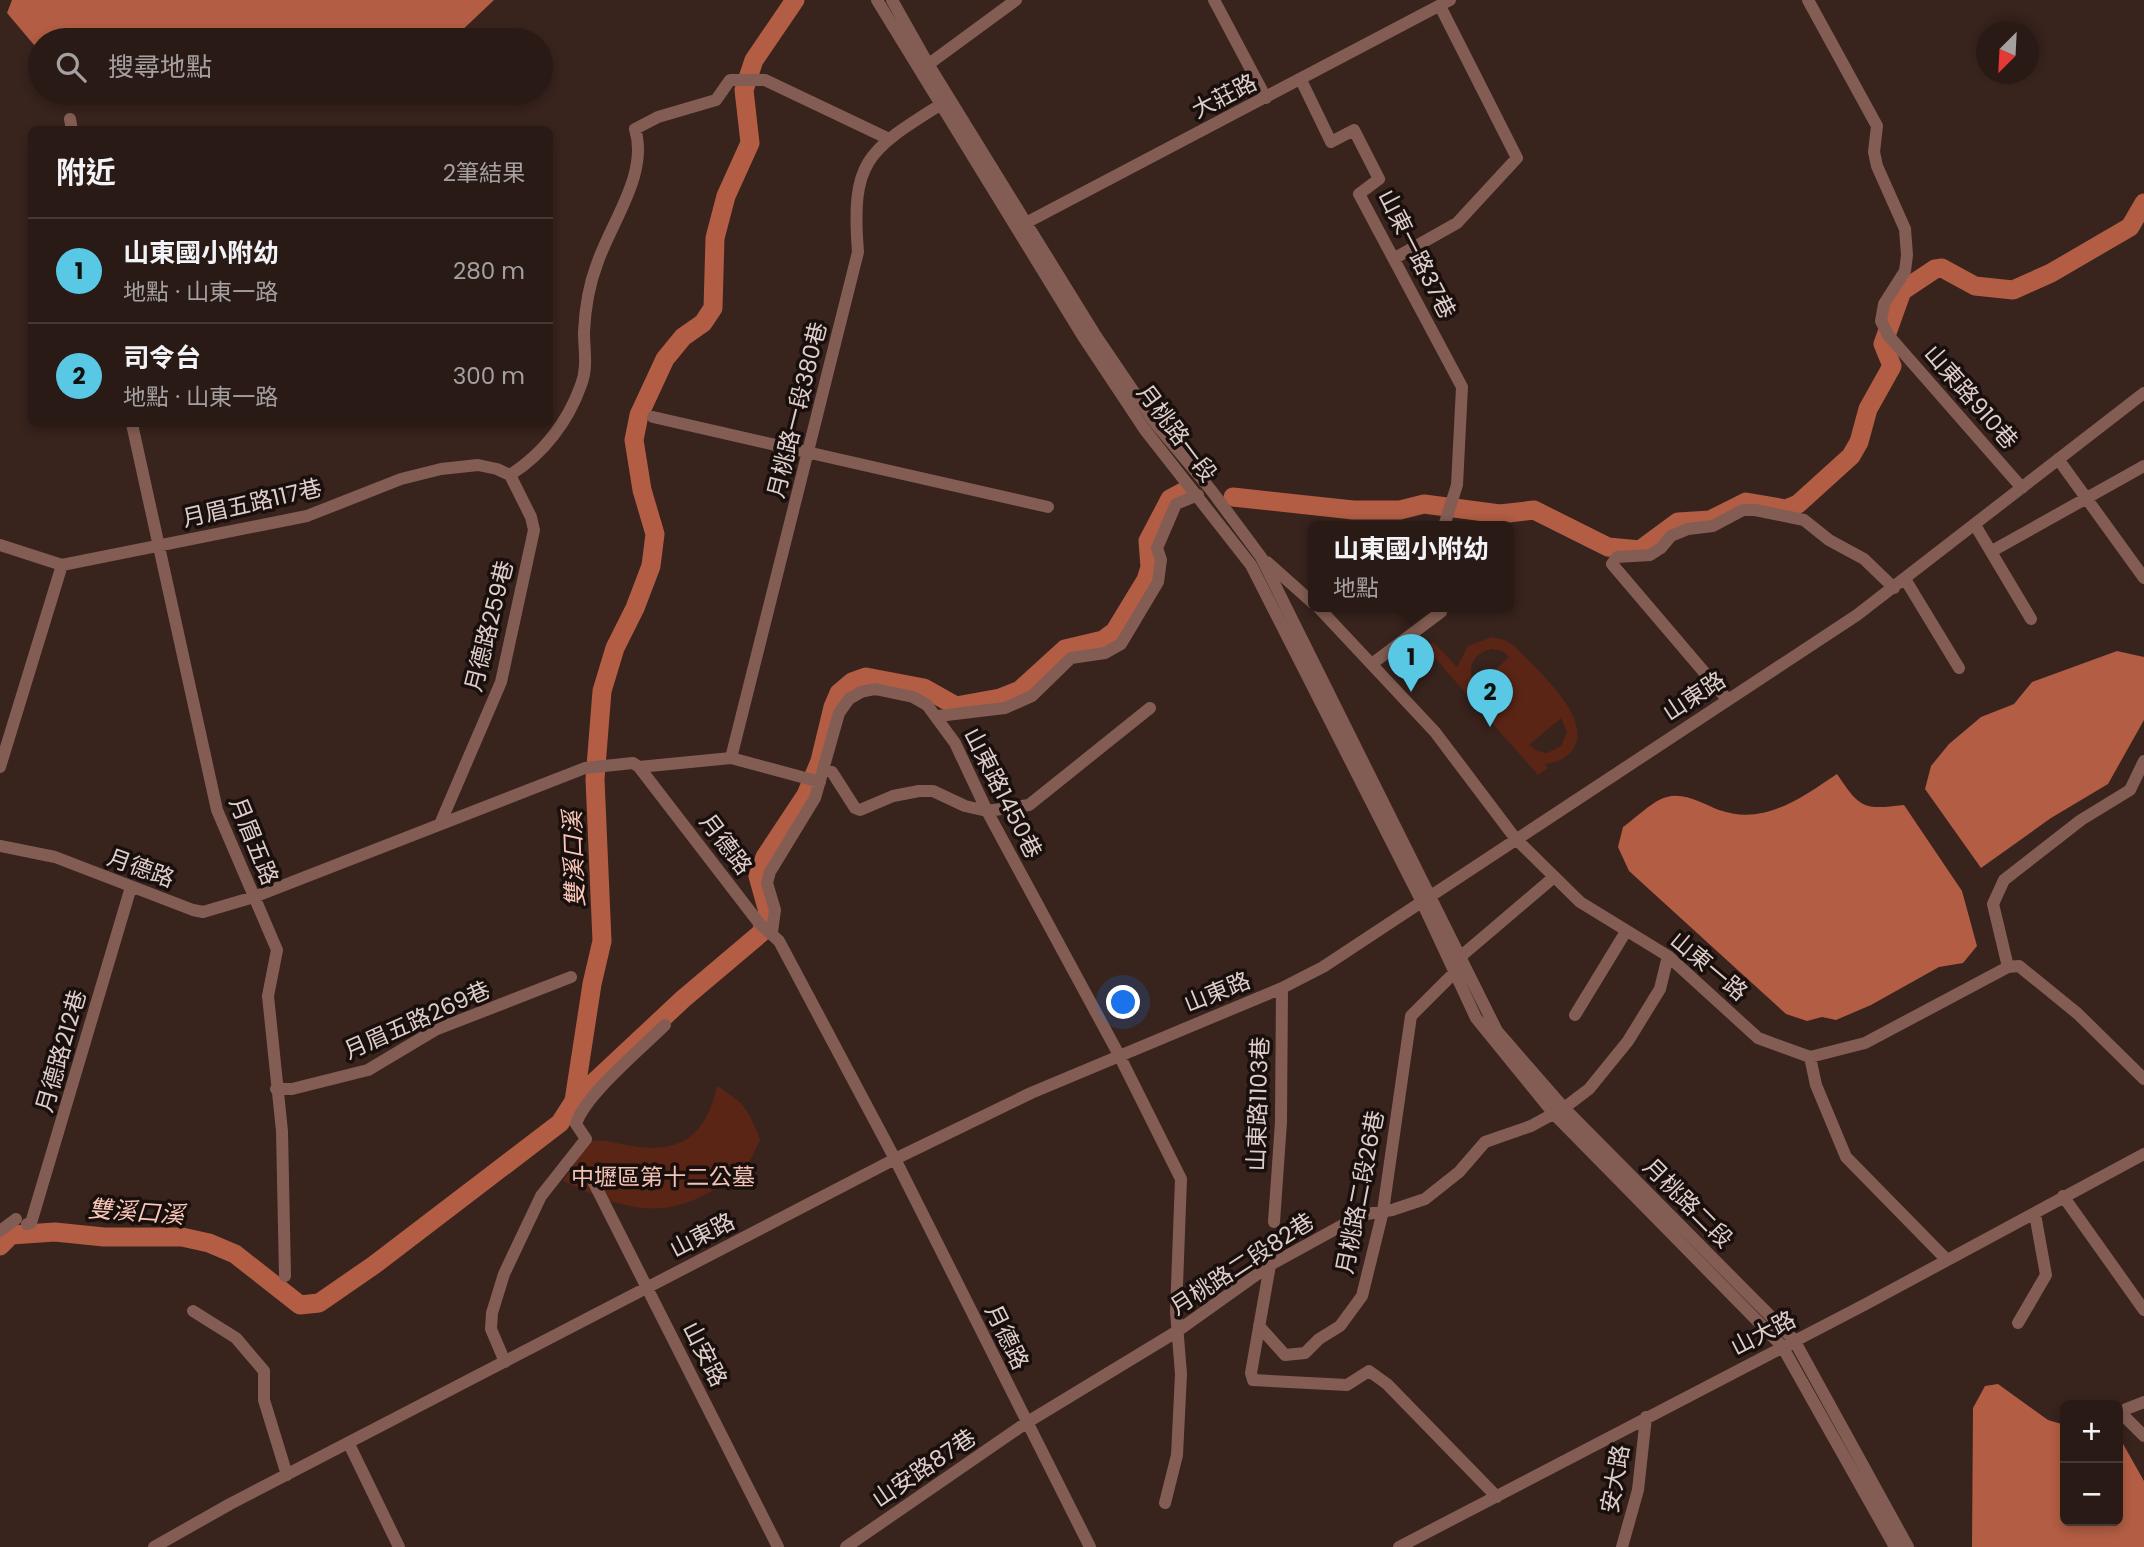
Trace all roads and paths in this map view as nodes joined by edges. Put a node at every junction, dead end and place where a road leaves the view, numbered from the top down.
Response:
1 (877, 0) edge
2 (892, 0) edge
3 (1016, 0) edge
4 (1214, 0) edge
5 (1808, 0) edge
6 (1445, 3) edge
7 (924, 68) junction
8 (1301, 80) junction
9 (1266, 98) junction
10 (940, 105) junction
11 (887, 138) junction
12 (1021, 225) junction
13 (1395, 258) junction
14 (1089, 336) junction
15 (2144, 393) edge
16 (653, 416) dead end
17 (133, 427) edge
18 (809, 450) junction
19 (2058, 460) junction
20 (2144, 466) edge
21 (510, 475) junction
22 (2022, 488) junction
23 (1198, 495) junction
24 (2087, 498) junction
25 (1048, 506) dead end
26 (1445, 521) edge
27 (1975, 525) junction
28 (0, 545) edge
29 (159, 546) junction
30 (1993, 551) junction
31 (1256, 561) junction
32 (62, 565) junction
33 (2144, 578) edge
34 (1905, 579) junction
35 (1894, 587) junction
36 (1308, 599) edge
37 (1323, 612) edge
38 (1441, 612) edge
39 (2031, 619) dead end
40 (1373, 663) junction
41 (1959, 668) dead end
42 (1727, 699) junction
43 (1150, 708) dead end
44 (938, 716) junction
45 (731, 758) junction
46 (2144, 761) edge
47 (0, 767) edge
48 (639, 767) junction
49 (823, 776) junction
50 (987, 811) junction
51 (440, 824) junction
52 (1515, 838) junction
53 (0, 846) edge
54 (1555, 877) junction
55 (131, 887) junction
56 (254, 897) junction
57 (1427, 899) junction
58 (772, 932) junction
59 (1625, 933) junction
60 (1668, 956) junction
61 (1454, 966) junction
62 (2007, 967) junction
63 (572, 977) dead end
64 (1282, 988) junction
65 (1575, 1015) dead end
66 (665, 1025) dead end
67 (1119, 1055) junction
68 (1810, 1057) junction
69 (2144, 1079) edge
70 (276, 1089) junction
71 (1559, 1111) junction
72 (2144, 1154) edge
73 (895, 1159) junction
74 (593, 1181) dead end
75 (2063, 1196) junction
76 (1383, 1211) junction
77 (2035, 1214) junction
78 (1274, 1222) dead end
79 (0, 1231) edge
80 (1947, 1260) junction
81 (1270, 1265) junction
82 (285, 1276) dead end
83 (648, 1287) junction
84 (2144, 1310) edge
85 (193, 1311) dead end
86 (2018, 1323) dead end
87 (1259, 1326) junction
88 (1176, 1332) junction
89 (1788, 1343) junction
90 (505, 1362) junction
91 (2144, 1402) edge
92 (1646, 1417) junction
93 (1026, 1423) junction
94 (2144, 1436) edge
95 (349, 1444) junction
96 (287, 1475) junction
97 (1497, 1497) junction
98 (1166, 1503) dead end
99 (154, 1547) edge
100 (399, 1547) edge
101 (778, 1547) edge
102 (846, 1547) edge
103 (1090, 1547) edge
104 (1399, 1547) edge
105 (1622, 1547) edge
106 (1895, 1547) edge
107 (1908, 1547) edge

1 - 7 street, 月桃路一段
2 - 7 street, 月桃路一段
3 - 7 street
4 - 9 street
5 - 22 street, 山東路910巷
6 - 8 street, 大莊路
6 - 13 street
7 - 10 street, 月桃路一段
7 - 12 street, 月桃路一段
8 - 9 street, 大莊路
8 - 13 street, 山東一路37巷
9 - 12 street, 大莊路
10 - 11 street, 月桃路一段380巷
10 - 12 street, 月桃路一段
11 - 18 street, 月桃路一段380巷
11 - 21 street
12 - 14 street, 月桃路一段
13 - 26 street, 山東一路37巷
14 - 23 street, 月桃路一段
14 - 31 street, 月桃路一段
15 - 19 street, 山東路
16 - 18 street
17 - 29 street, 月眉五路
18 - 25 street
18 - 45 street, 月桃路一段380巷
19 - 22 street, 山東路
19 - 24 street
20 - 24 street
21 - 29 street, 月眉五路117巷
21 - 51 street, 月德路259巷
22 - 27 street, 山東路
23 - 31 street, 月桃路一段
23 - 44 street
24 - 30 street
24 - 33 street
27 - 30 street
27 - 34 street, 山東路
28 - 32 street, 月眉五路117巷
29 - 32 street, 月眉五路117巷
29 - 56 street, 月眉五路
30 - 39 street
31 - 36 street
31 - 57 street, 月桃路一段
32 - 47 street
34 - 35 street, 山東路
34 - 41 street
35 - 42 street, 山東路
35 - 42 street
37 - 40 street, 山東一路
38 - 40 street
40 - 52 street, 山東一路
42 - 52 street, 山東路
43 - 50 street
44 - 49 street, 山東路1450巷
44 - 50 street, 山東路1450巷
45 - 48 street
45 - 49 street
46 - 62 street
48 - 51 street, 月德路
48 - 58 street, 月德路
49 - 50 street
49 - 58 street, 山東路1450巷
50 - 67 street, 山東路1450巷
51 - 56 street, 月德路
52 - 54 street, 山東一路
52 - 57 street, 山東路
53 - 55 street, 月德路
54 - 59 street, 山東一路
54 - 61 street, 月桃路二段26巷
55 - 56 street, 月德路
55 - 79 street, 月德路212巷
56 - 70 street, 月眉五路
57 - 61 street, 月桃路二段
57 - 64 street, 山東路
58 - 73 street, 月德路
59 - 60 street, 山東一路
59 - 65 street
60 - 68 street, 山東一路
60 - 71 street, 月桃路二段82巷
61 - 71 street, 月桃路二段
61 - 76 street, 月桃路二段26巷
62 - 68 street
62 - 69 street
63 - 70 street, 月眉五路269巷
64 - 67 street, 山東路
64 - 78 street, 山東路1103巷
66 - 90 street
67 - 73 street, 山東路
67 - 88 street, 山東路1450巷
68 - 80 street
70 - 82 street, 月眉五路
71 - 76 street, 月桃路二段82巷
71 - 89 street, 月桃路二段
72 - 75 street, 山大路
73 - 83 street, 山東路
73 - 93 street, 月德路
74 - 83 street, 山安路
75 - 77 street, 山大路
75 - 84 street
76 - 81 street, 月桃路二段82巷
76 - 87 street, 月桃路二段26巷
77 - 80 street, 山大路
77 - 86 street
80 - 89 street, 山大路
81 - 87 street
81 - 88 street, 月桃路二段82巷
83 - 90 street, 山東路
83 - 101 street, 山安路
85 - 96 street
87 - 97 street
88 - 93 street, 月桃路二段82巷
88 - 98 street, 山東路1450巷
89 - 92 street, 山大路
89 - 106 street, 月桃路二段
89 - 107 street, 月桃路二段
90 - 95 street, 山東路
91 - 94 street
92 - 97 street, 山大路
92 - 105 street, 安大路
93 - 102 street, 山安路87巷
93 - 103 street, 月德路
95 - 96 street, 山東路
95 - 100 street
96 - 99 street, 山東路
97 - 104 street, 山大路

